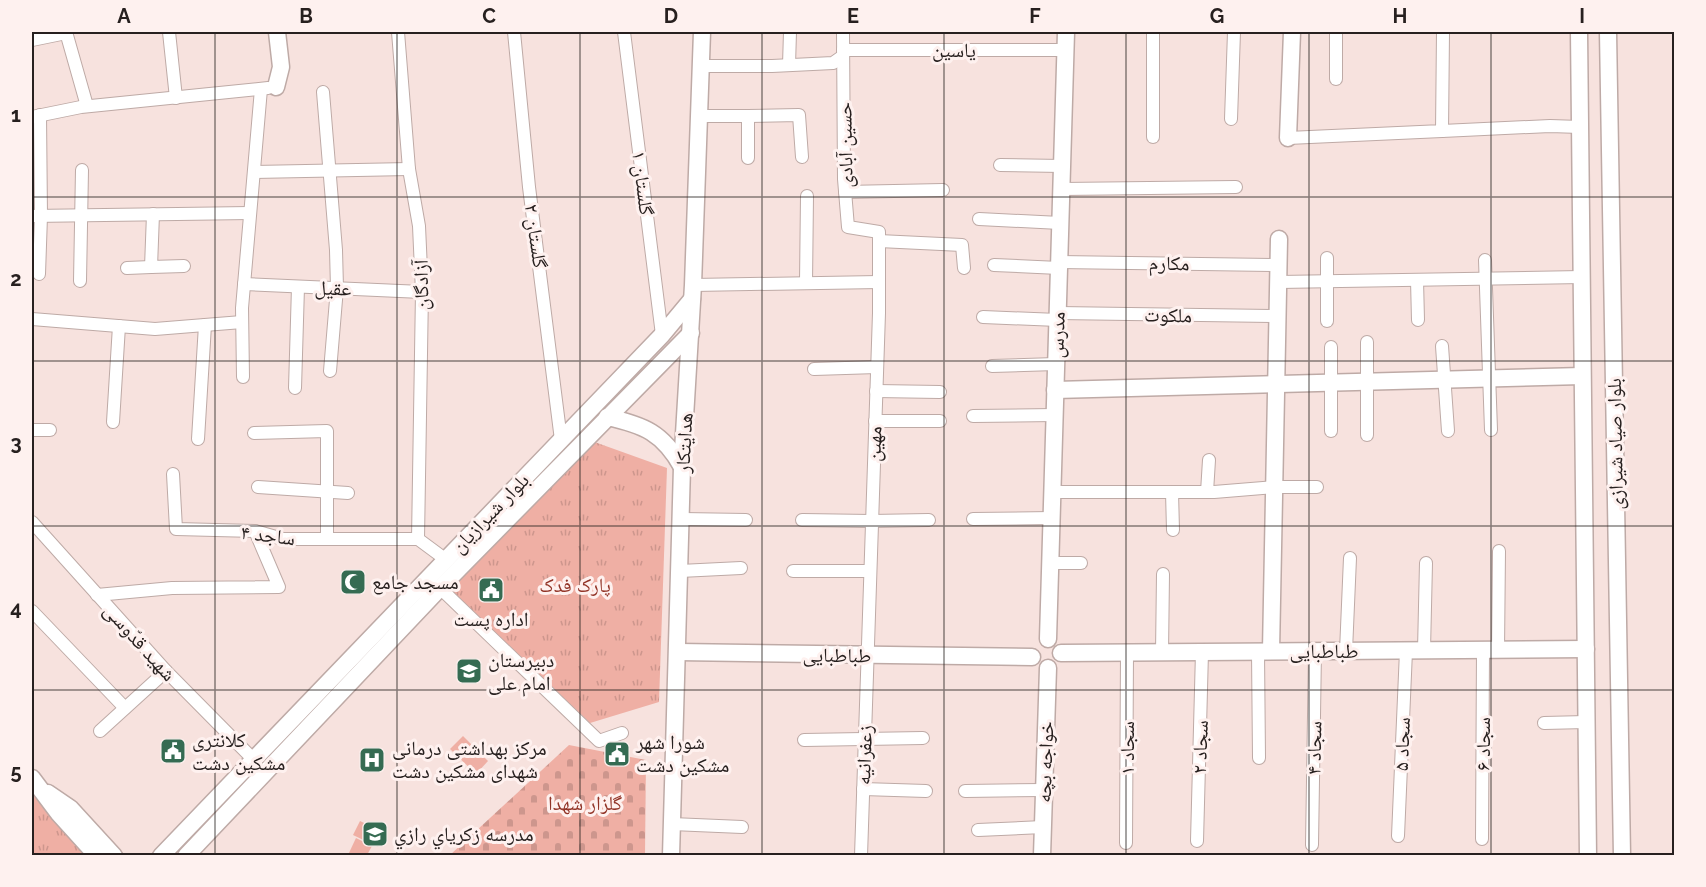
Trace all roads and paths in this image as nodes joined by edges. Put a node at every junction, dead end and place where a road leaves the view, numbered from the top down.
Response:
1 (66, 32) edge
2 (169, 32) edge
3 (277, 32) edge
4 (398, 32) edge
5 (514, 32) edge
6 (624, 32) edge
7 (702, 32) edge
8 (790, 32) edge
9 (843, 32) edge
10 (1066, 32) edge
11 (1153, 32) edge
12 (1234, 32) edge
13 (1292, 32) edge
14 (1336, 32) edge
15 (1443, 32) edge
16 (1579, 32) edge
17 (1608, 32) edge
18 (32, 40) edge
19 (1066, 50) junction
20 (843, 53) junction
21 (789, 65) junction
22 (700, 66) junction
23 (1336, 79) dead end
24 (268, 88) junction
25 (323, 92) dead end
26 (176, 98) junction
27 (87, 106) junction
28 (36, 116) edge
29 (698, 116) junction
30 (748, 116) junction
31 (1231, 119) dead end
32 (1580, 127) junction
33 (1442, 131) junction
34 (1153, 137) dead end
35 (1288, 138) joint
36 (802, 157) dead end
37 (748, 158) dead end
38 (1000, 165) dead end
39 (1062, 166) junction
40 (409, 169) junction
41 (82, 170) dead end
42 (329, 171) junction
43 (254, 172) junction
44 (1236, 187) dead end
45 (1062, 189) junction
46 (943, 190) dead end
47 (845, 192) junction
48 (807, 196) dead end
49 (250, 213) junction
50 (153, 214) junction
51 (80, 215) junction
52 (36, 216) edge
53 (979, 219) dead end
54 (1060, 223) junction
55 (879, 237) junction
56 (1279, 239) dead end
57 (1328, 258) dead end
58 (1485, 260) dead end
59 (994, 265) dead end
60 (1059, 265) junction
61 (1279, 265) junction
62 (184, 266) dead end
63 (151, 267) junction
64 (127, 268) dead end
65 (964, 268) dead end
66 (39, 274) dead end
67 (1582, 277) junction
68 (1486, 278) junction
69 (1417, 280) junction
70 (80, 281) dead end
71 (879, 282) junction
72 (1279, 282) junction
73 (1327, 282) junction
74 (806, 283) junction
75 (244, 284) junction
76 (298, 287) junction
77 (337, 288) junction
78 (422, 292) junction
79 (692, 292) junction
80 (1278, 316) junction
81 (984, 317) dead end
82 (1058, 317) junction
83 (32, 319) edge
84 (1418, 320) dead end
85 (1327, 321) dead end
86 (242, 322) junction
87 (206, 325) junction
88 (119, 326) junction
89 (691, 333) junction
90 (662, 335) junction
91 (1367, 342) dead end
92 (1442, 346) dead end
93 (1331, 347) dead end
94 (676, 349) junction
95 (1056, 364) junction
96 (992, 366) dead end
97 (877, 367) junction
98 (814, 369) dead end
99 (330, 371) dead end
100 (1582, 376) junction
101 (243, 377) dead end
102 (1489, 379) junction
103 (1444, 380) junction
104 (1367, 382) junction
105 (1332, 383) junction
106 (1276, 384) junction
107 (295, 388) dead end
108 (1056, 390) junction
109 (876, 391) junction
110 (940, 392) dead end
111 (1055, 415) junction
112 (972, 416) dead end
113 (606, 417) junction
114 (875, 421) junction
115 (940, 421) dead end
116 (113, 422) dead end
117 (32, 430) edge
118 (50, 430) dead end
119 (1491, 430) dead end
120 (1330, 431) dead end
121 (1448, 431) dead end
122 (254, 433) dead end
123 (1366, 435) dead end
124 (198, 439) dead end
125 (561, 440) junction
126 (1209, 460) dead end
127 (682, 467) junction
128 (174, 474) dead end
129 (258, 487) dead end
130 (1274, 487) junction
131 (1317, 487) dead end
132 (328, 492) junction
133 (1052, 492) junction
134 (1172, 492) junction
135 (1207, 492) junction
136 (348, 493) dead end
137 (1052, 518) junction
138 (682, 519) junction
139 (929, 519) dead end
140 (973, 519) dead end
141 (746, 520) dead end
142 (802, 520) dead end
143 (871, 521) junction
144 (32, 522) edge
145 (1173, 530) dead end
146 (255, 531) junction
147 (327, 539) junction
148 (418, 539) junction
149 (1499, 551) dead end
150 (1350, 558) dead end
151 (445, 559) junction
152 (1081, 562) dead end
153 (1050, 563) junction
154 (1426, 563) dead end
155 (741, 568) dead end
156 (680, 571) junction
157 (793, 571) dead end
158 (870, 571) junction
159 (1163, 574) dead end
160 (440, 588) junction
161 (97, 595) junction
162 (32, 611) edge
163 (1048, 639) junction
164 (1587, 649) junction
165 (1424, 650) junction
166 (1491, 650) junction
167 (1315, 651) junction
168 (1346, 651) junction
169 (1406, 651) junction
170 (678, 652) junction
171 (1202, 652) junction
172 (1264, 652) junction
173 (1061, 653) junction
174 (1127, 653) junction
175 (1162, 653) junction
176 (867, 655) junction
177 (1032, 657) junction
178 (1048, 668) junction
179 (166, 671) junction
180 (125, 708) junction
181 (1587, 722) junction
182 (1544, 723) dead end
183 (100, 731) dead end
184 (622, 733) dead end
185 (923, 738) dead end
186 (804, 740) dead end
187 (864, 740) junction
188 (1259, 758) dead end
189 (253, 759) junction
190 (37, 784) edge
191 (863, 789) junction
192 (1044, 790) junction
193 (926, 791) dead end
194 (965, 791) dead end
195 (672, 825) junction
196 (742, 827) dead end
197 (1043, 827) junction
198 (978, 830) dead end
199 (1398, 836) dead end
200 (1482, 839) dead end
201 (1197, 842) dead end
202 (1126, 843) dead end
203 (1312, 845) dead end
204 (97, 855) edge
205 (114, 855) edge
206 (161, 855) edge
207 (186, 855) edge
208 (671, 855) edge
209 (861, 855) edge
210 (1042, 855) edge
211 (1588, 855) edge
212 (1622, 855) edge

1 - 18 street
1 - 27 street
2 - 26 street
3 - 24 main road
4 - 40 street, آزادگان
5 - 125 street, گلستان ۲
6 - 90 street, گلستان ۱
7 - 22 main road, هدایتکار
8 - 21 street
9 - 20 street, حسین آبادی
10 - 19 main road, مدرس
11 - 34 street
12 - 31 street
13 - 35 main road
14 - 23 street
15 - 33 street
16 - 32 main road, بلوار صیاد شیرازی
17 - 212 main road, بلوار صیاد شیرازی
19 - 20 street, یاسین
19 - 39 main road, مدرس
20 - 21 street, یاسین
20 - 47 street, حسین آبادی
21 - 22 street, یاسین
22 - 29 main road, هدایتکار
24 - 26 street
24 - 43 street
25 - 42 street
26 - 27 street
27 - 28 street
28 - 52 street
29 - 30 street
29 - 79 main road, هدایتکار
30 - 36 street
30 - 37 street
32 - 33 street
32 - 67 main road, بلوار صیاد شیرازی
33 - 35 street
38 - 39 street
39 - 45 main road, مدرس
40 - 42 street
40 - 78 street, آزادگان
41 - 51 street
42 - 43 street
42 - 77 street
43 - 49 street
44 - 45 street
45 - 54 main road, مدرس
46 - 47 street
47 - 55 street, حسین آبادی
48 - 74 street
49 - 50 street
49 - 75 street
50 - 51 street
50 - 63 street
51 - 52 street
51 - 70 street
52 - 66 street
53 - 54 street
54 - 60 main road, مدرس
55 - 65 street
55 - 71 street, مهین
56 - 61 main road
57 - 73 street
58 - 68 street
59 - 60 street, مکارم
60 - 61 street, مکارم
60 - 82 main road, مدرس
61 - 72 main road
62 - 63 street
63 - 64 street
67 - 68 street
67 - 100 main road, بلوار صیاد شیرازی
68 - 69 street
68 - 102 street
69 - 73 street
69 - 84 street
71 - 74 street
71 - 97 street, مهین
72 - 73 street
72 - 80 main road
73 - 85 street
74 - 79 street
75 - 76 street, عقیل
75 - 86 street
76 - 77 street, عقیل
76 - 107 street
77 - 78 street, عقیل
77 - 99 street
78 - 148 street, آزادگان
79 - 89 main road, هدایتکار
79 - 90 main road, بلوار شیرازیان
80 - 82 street, ملکوت
80 - 106 main road
81 - 82 street, ملکوت
82 - 95 main road, مدرس
83 - 88 street
86 - 87 street
86 - 101 street
87 - 88 street
87 - 124 street
88 - 116 street
89 - 94 main road, بلوار شیرازیان
89 - 127 main road, هدایتکار
90 - 94 main road
90 - 125 main road, بلوار شیرازیان
91 - 104 street
92 - 103 street
93 - 105 street
94 - 113 main road, بلوار شیرازیان
95 - 96 street
95 - 108 main road, مدرس
97 - 98 street
97 - 109 street, مهین
100 - 102 main road
100 - 164 main road, بلوار صیاد شیرازی
102 - 103 main road
102 - 119 street
103 - 104 main road
103 - 121 street
104 - 105 main road
104 - 123 street
105 - 106 main road
105 - 120 street
106 - 108 main road
106 - 130 main road
108 - 111 main road, مدرس
109 - 110 street
109 - 114 street, مهین
111 - 112 street
111 - 133 main road, مدرس
113 - 127 main road
113 - 160 main road, بلوار شیرازیان
114 - 115 street
114 - 143 street, مهین
117 - 118 street
122 - 132 street
125 - 151 main road, بلوار شیرازیان
126 - 135 street
127 - 138 main road, هدایتکار
128 - 146 street, ساجد ۴
129 - 132 street
130 - 131 street
130 - 135 street
130 - 172 main road
132 - 136 street
132 - 147 street
133 - 134 street
133 - 137 main road, مدرس
134 - 135 street
134 - 145 street
137 - 140 street
137 - 153 main road, مدرس
138 - 141 street
138 - 156 main road, هدایتکار
139 - 143 street
142 - 143 street
143 - 158 street, مهین
144 - 161 street, شهید قدّوسی
146 - 147 street, ساجد ۴
146 - 161 street
147 - 148 street, ساجد ۴
148 - 151 street
149 - 166 street, سجاد ۶
150 - 168 street
151 - 189 main road, بلوار شیرازیان
152 - 153 street
153 - 163 main road, مدرس
154 - 165 street
155 - 156 street
156 - 170 main road, هدایتکار
157 - 158 street
158 - 176 street, مهین
159 - 175 street
160 - 184 street
160 - 207 main road, بلوار شیرازیان
161 - 179 street, شهید قدّوسی
162 - 180 street
163 - 173 main road
163 - 177 main road
164 - 166 main road, طباطبایی
164 - 181 main road, بلوار صیاد شیرازی
165 - 166 main road, طباطبایی
165 - 169 main road, طباطبایی
166 - 200 street, سجاد ۶
167 - 168 main road, طباطبایی
167 - 172 main road, طباطبایی
167 - 203 street, سجاد ۴
168 - 169 main road, طباطبایی
169 - 199 street, سجاد ۵
170 - 176 main road, طباطبایی
170 - 195 main road, هدایتکار
171 - 172 main road, طباطبایی
171 - 175 main road, طباطبایی
171 - 201 street, سجاد ۲
172 - 188 street
173 - 174 main road, طباطبایی
173 - 178 main road
174 - 175 main road, طباطبایی
174 - 202 street, سجاد ۱
176 - 177 main road, طباطبایی
176 - 187 street, زعفرانیه
177 - 178 main road
178 - 192 main road, خواجه بچه
179 - 180 street
179 - 189 street, شهید قدّوسی
180 - 183 street
181 - 182 street
181 - 211 main road, بلوار صیاد شیرازی
185 - 187 street
186 - 187 street
187 - 191 street, زعفرانیه
189 - 206 main road, بلوار شیرازیان
190 - 204 main road
190 - 205 main road
191 - 193 street
191 - 209 street, زعفرانیه
192 - 194 street
192 - 197 main road, خواجه بچه
195 - 196 street
195 - 208 main road, هدایتکار
197 - 198 street
197 - 210 main road, خواجه بچه

